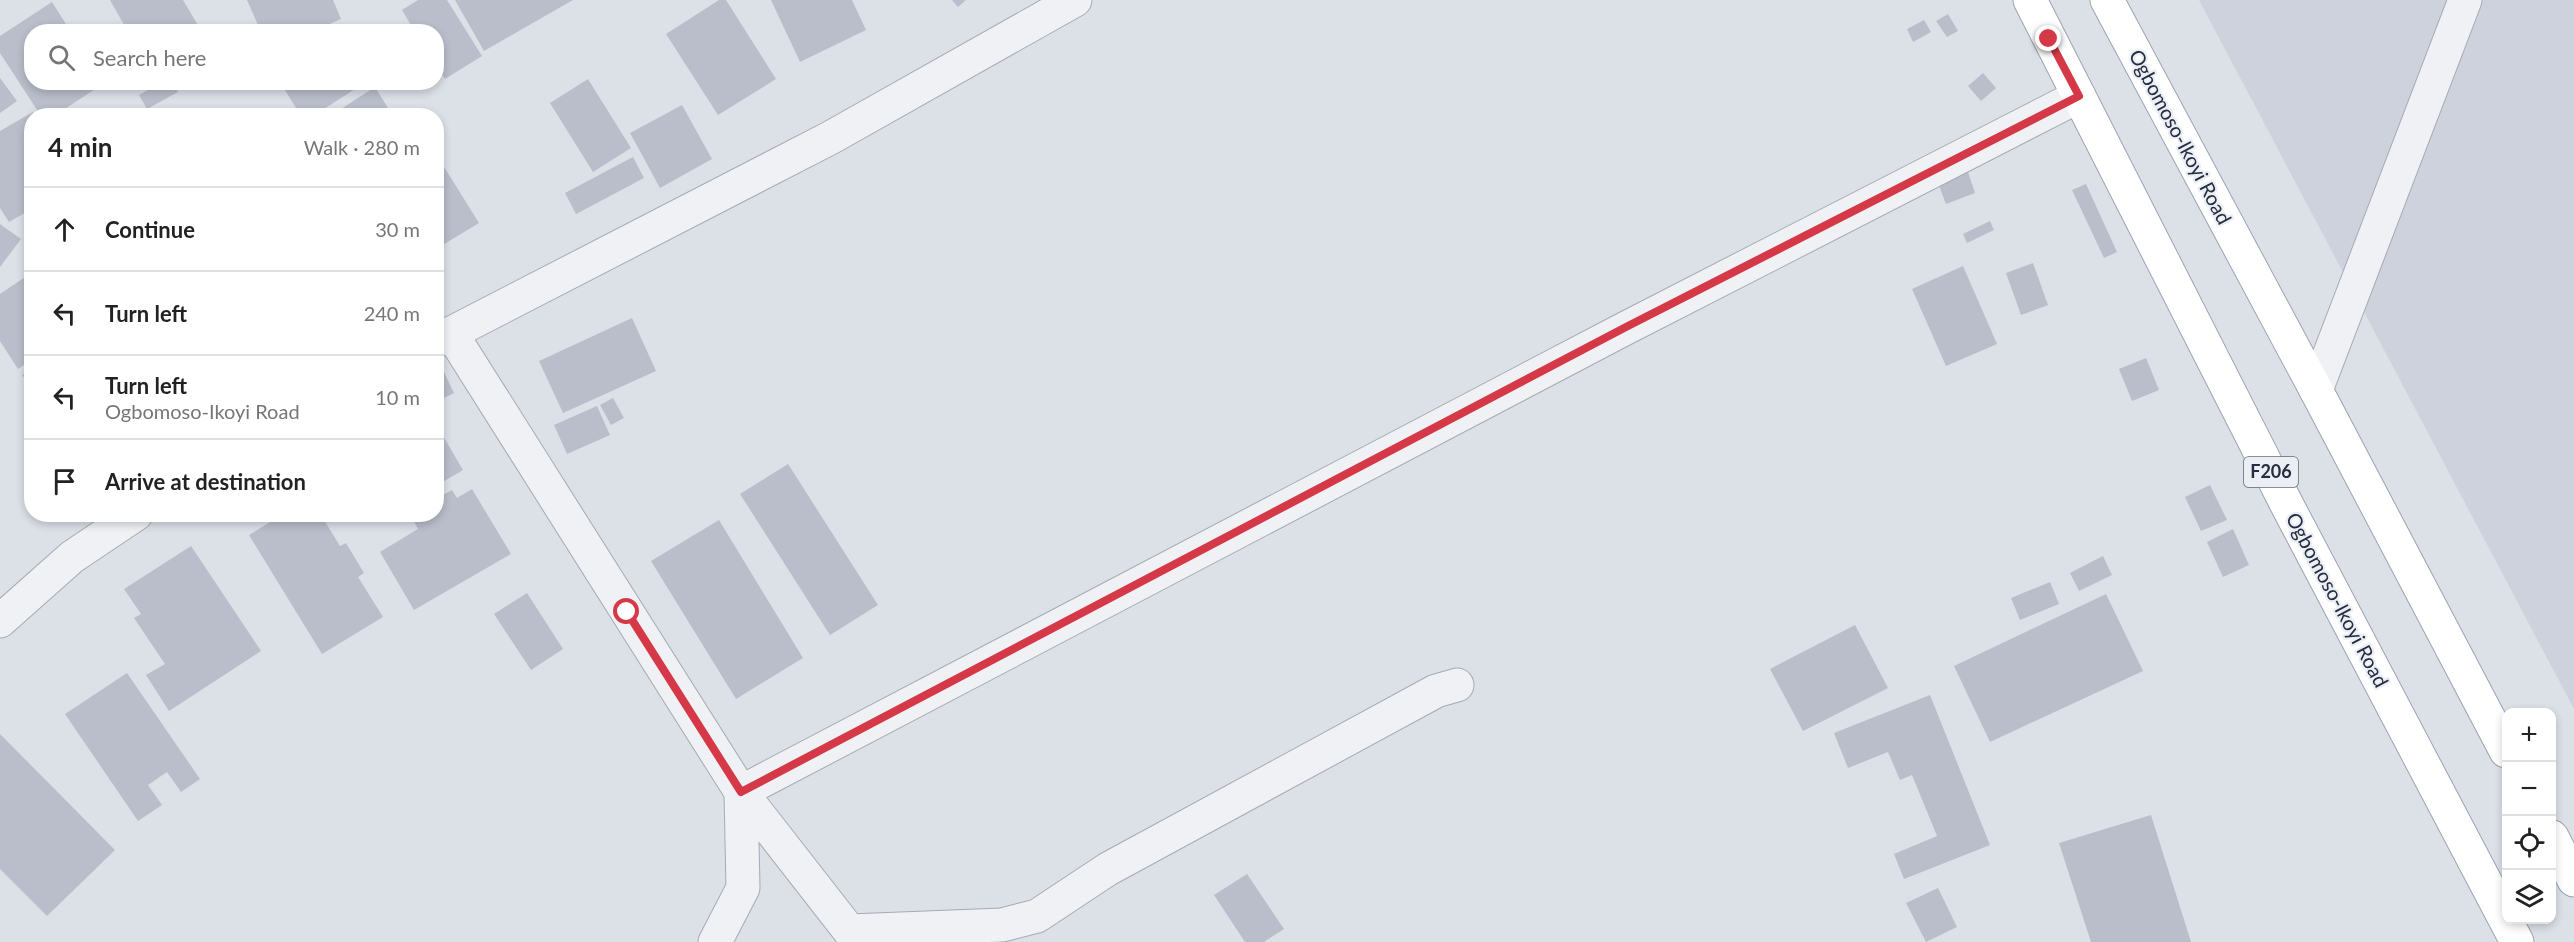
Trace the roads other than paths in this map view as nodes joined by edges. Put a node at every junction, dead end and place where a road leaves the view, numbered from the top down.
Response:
1 (2030, 0) edge
2 (2107, 0) edge
3 (2465, 0) edge
4 (1061, 3) edge
5 (2079, 96) junction
6 (444, 337) edge
7 (2316, 390) junction
8 (124, 522) edge
9 (4, 607) edge
10 (1457, 685) dead end
11 (2502, 744) edge
12 (741, 792) junction
13 (2556, 845) edge
14 (2574, 880) edge
15 (854, 936) edge
16 (715, 942) edge
17 (2517, 942) edge

1 - 5 main road, Ogbomoso-Ikoyi Road / F206
2 - 7 main road, Ogbomoso-Ikoyi Road
3 - 7 street
4 - 6 street
5 - 12 street
5 - 17 main road, Ogbomoso-Ikoyi Road / F206
6 - 12 street
7 - 11 main road, Ogbomoso-Ikoyi Road
8 - 9 street
10 - 15 street
12 - 15 street
12 - 16 street
13 - 14 main road

